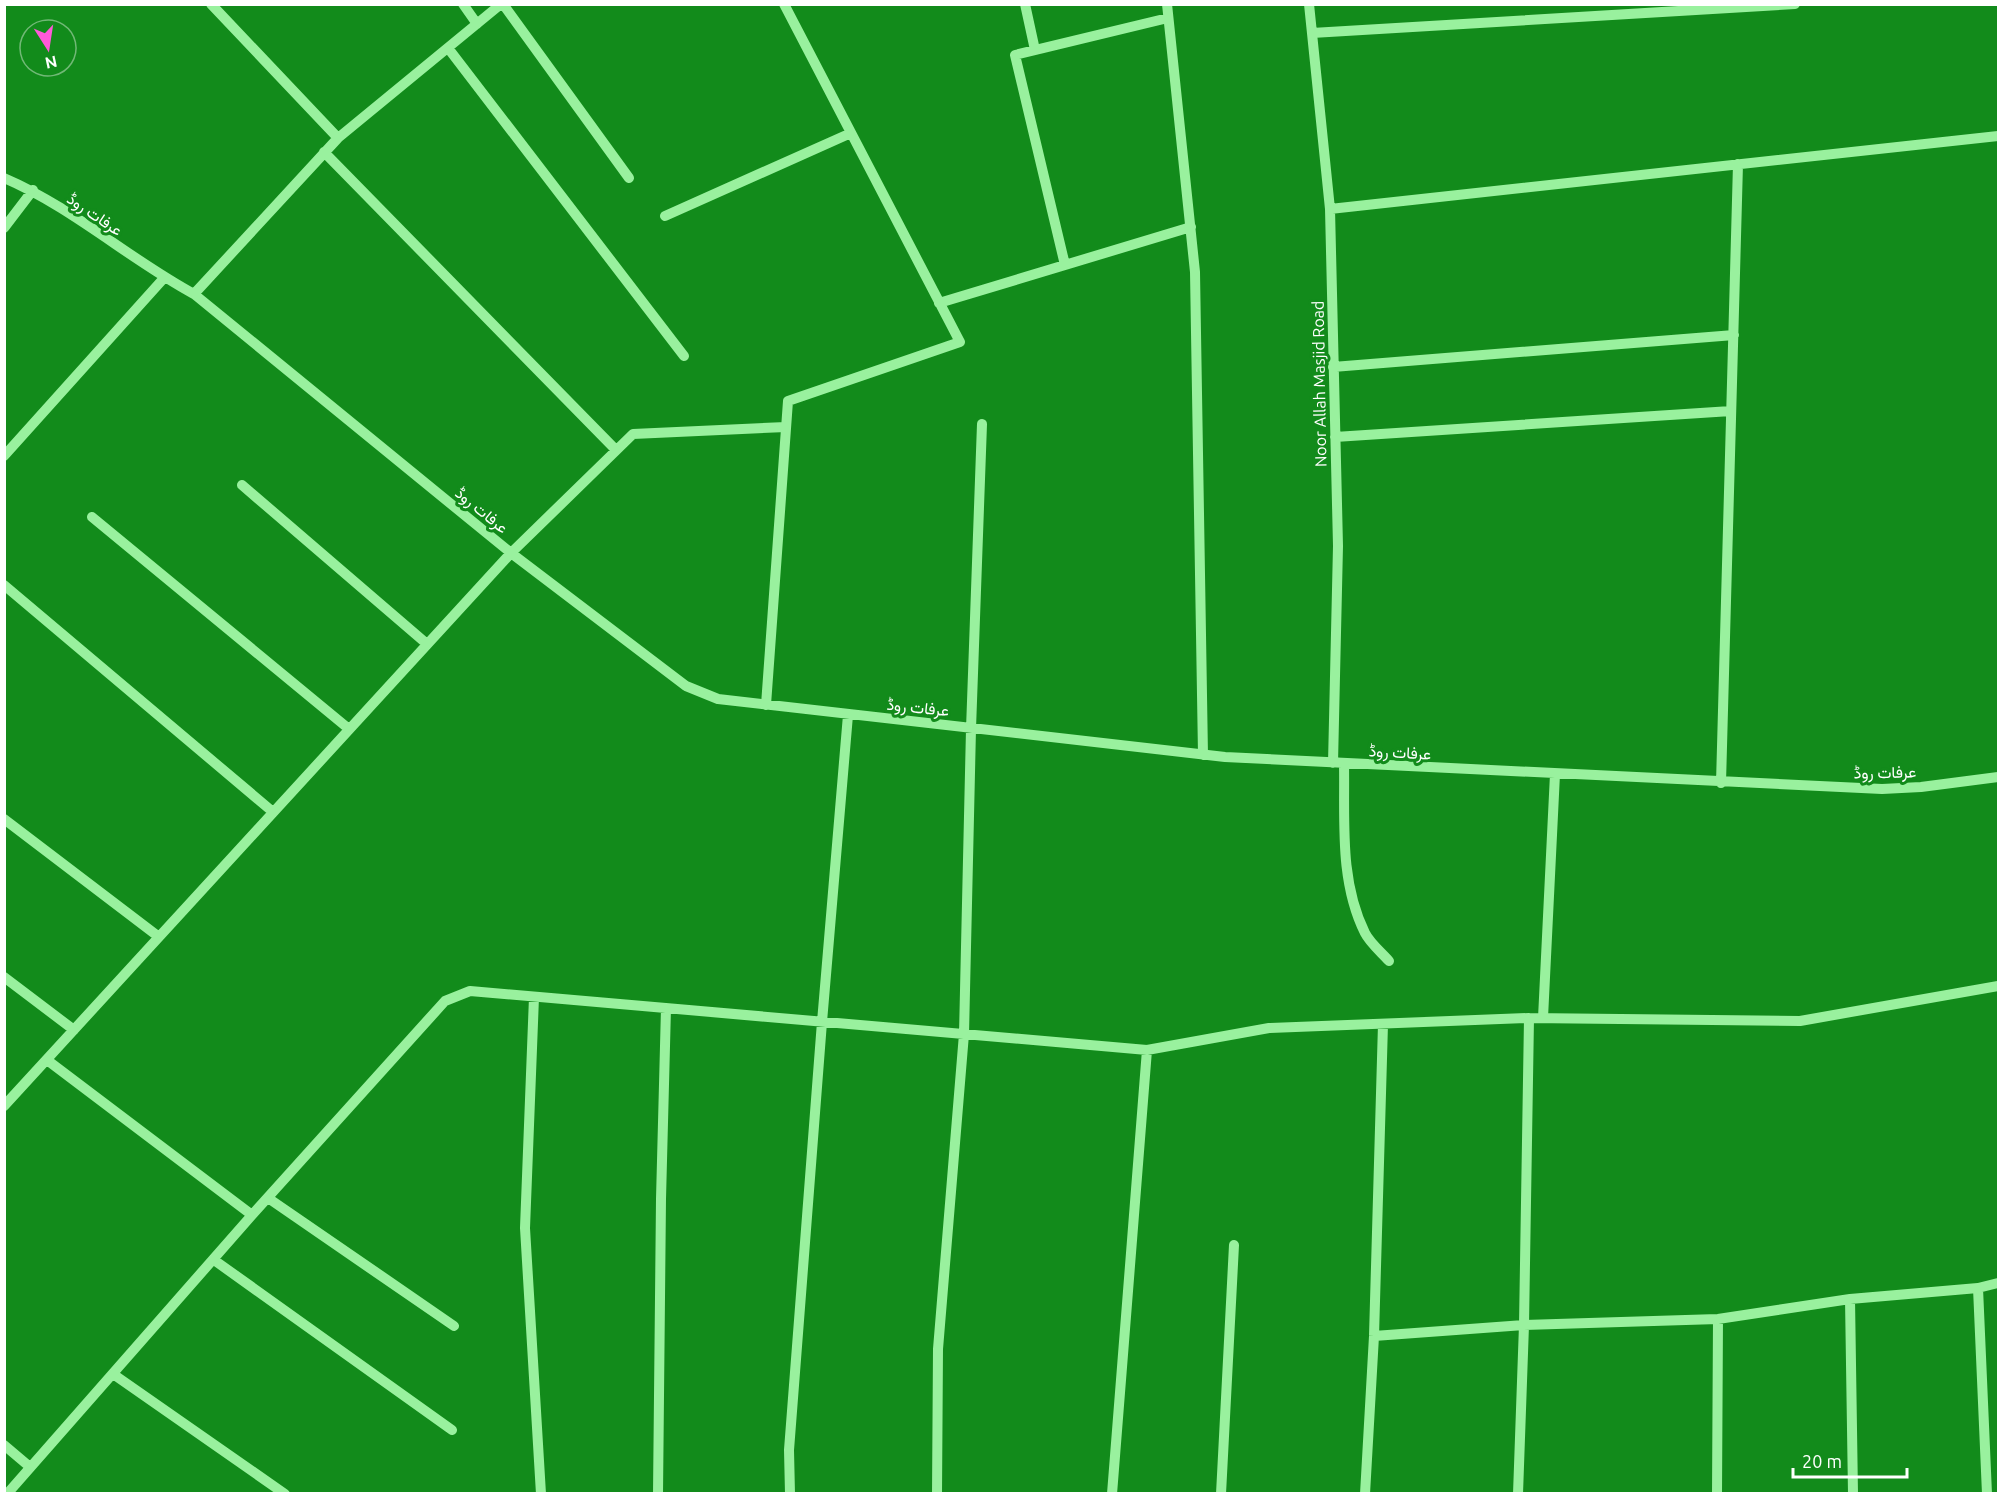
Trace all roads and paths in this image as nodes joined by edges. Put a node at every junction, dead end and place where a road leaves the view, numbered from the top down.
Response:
1 (212, 4) edge
2 (463, 4) edge
3 (502, 4) edge
4 (784, 4) edge
5 (1025, 4) edge
6 (1167, 4) edge
7 (1309, 4) edge
8 (1795, 4) edge
9 (1168, 18) junction
10 (477, 24) junction
11 (1312, 33) junction
12 (448, 48) junction
13 (1035, 50) junction
14 (851, 133) junction
15 (1998, 136) edge
16 (338, 138) junction
17 (324, 152) junction
18 (1738, 164) junction
19 (4, 177) edge
20 (629, 178) dead end
21 (33, 190) junction
22 (1330, 209) junction
23 (665, 216) dead end
24 (1191, 227) junction
25 (4, 228) edge
26 (1065, 265) junction
27 (164, 278) junction
28 (194, 294) junction
29 (939, 303) junction
30 (1734, 335) junction
31 (684, 356) dead end
32 (1333, 367) junction
33 (1731, 411) junction
34 (982, 424) dead end
35 (786, 427) junction
36 (1335, 437) junction
37 (616, 450) junction
38 (4, 456) edge
39 (242, 485) dead end
40 (92, 517) dead end
41 (510, 553) junction
42 (4, 585) edge
43 (426, 644) junction
44 (766, 705) junction
45 (848, 715) junction
46 (349, 729) junction
47 (971, 729) junction
48 (1203, 755) junction
49 (1338, 763) junction
50 (1555, 774) junction
51 (1998, 777) edge
52 (1721, 783) junction
53 (273, 812) junction
54 (4, 819) edge
55 (159, 937) junction
56 (1389, 961) dead end
57 (4, 977) edge
58 (1998, 986) edge
59 (534, 997) junction
60 (666, 1008) junction
61 (1529, 1018) junction
62 (1543, 1018) junction
63 (822, 1022) junction
64 (1383, 1024) junction
65 (74, 1030) junction
66 (964, 1034) junction
67 (1147, 1050) junction
68 (47, 1060) junction
69 (4, 1106) edge
70 (268, 1198) junction
71 (252, 1215) junction
72 (1234, 1245) dead end
73 (214, 1260) junction
74 (1998, 1283) edge
75 (1978, 1288) junction
76 (1850, 1299) junction
77 (1718, 1319) junction
78 (1524, 1325) junction
79 (454, 1326) dead end
80 (1374, 1335) junction
81 (113, 1374) junction
82 (452, 1430) dead end
83 (4, 1445) edge
84 (30, 1467) junction
85 (7, 1494) edge
86 (285, 1494) edge
87 (541, 1494) edge
88 (658, 1494) edge
89 (790, 1494) edge
90 (937, 1494) edge
91 (1112, 1494) edge
92 (1221, 1494) edge
93 (1365, 1494) edge
94 (1518, 1494) edge
95 (1717, 1494) edge
96 (1853, 1494) edge
97 (1987, 1494) edge

1 - 16 street
2 - 10 street
3 - 10 street
3 - 20 street
4 - 14 street
5 - 13 street
6 - 9 street
7 - 11 street, Noor Allah Masjid Road
8 - 11 street
9 - 13 street
9 - 24 street
10 - 12 street
11 - 22 street, Noor Allah Masjid Road
12 - 16 street
12 - 31 street
13 - 26 street
14 - 23 street
14 - 29 street
15 - 18 street
16 - 17 street
17 - 28 street
17 - 37 street
18 - 22 street
18 - 30 street
19 - 21 street, عرفات روڈ
21 - 25 street
21 - 27 street, عرفات روڈ
22 - 32 street, Noor Allah Masjid Road
24 - 26 street
24 - 48 street
26 - 29 street
27 - 28 street, عرفات روڈ
27 - 38 street
28 - 41 street, عرفات روڈ
29 - 35 street
30 - 32 street
30 - 33 street
32 - 36 street, Noor Allah Masjid Road
33 - 36 street
33 - 52 street
34 - 47 street
35 - 37 street
35 - 44 street
36 - 49 street, Noor Allah Masjid Road
37 - 41 street
39 - 43 street
40 - 46 street
41 - 43 street
41 - 44 street, عرفات روڈ
42 - 53 street
43 - 46 street
44 - 45 street, عرفات روڈ
45 - 47 street, عرفات روڈ
45 - 63 street
46 - 53 street
47 - 48 street, عرفات روڈ
47 - 66 street
48 - 49 street, عرفات روڈ
49 - 50 street, عرفات روڈ
49 - 56 street, Noor Allah Masjid Road
50 - 52 street, عرفات روڈ
50 - 62 street
51 - 52 street, عرفات روڈ
53 - 55 street
54 - 55 street
55 - 65 street
57 - 65 street
58 - 62 street
59 - 60 street
59 - 70 street
59 - 87 street
60 - 63 street
60 - 88 street
61 - 62 street
61 - 64 street
61 - 78 street
63 - 66 street
63 - 89 street
64 - 67 street
64 - 80 street
65 - 68 street
66 - 67 street
66 - 90 street
67 - 91 street
68 - 69 street
68 - 71 street
70 - 71 street
70 - 79 street
71 - 73 street
72 - 92 street
73 - 81 street
73 - 82 street
74 - 75 street
75 - 76 street
75 - 97 street
76 - 77 street
76 - 96 street
77 - 78 street
77 - 95 street
78 - 80 street
78 - 94 street
80 - 93 street
81 - 84 street
81 - 86 street
83 - 84 street
84 - 85 street

